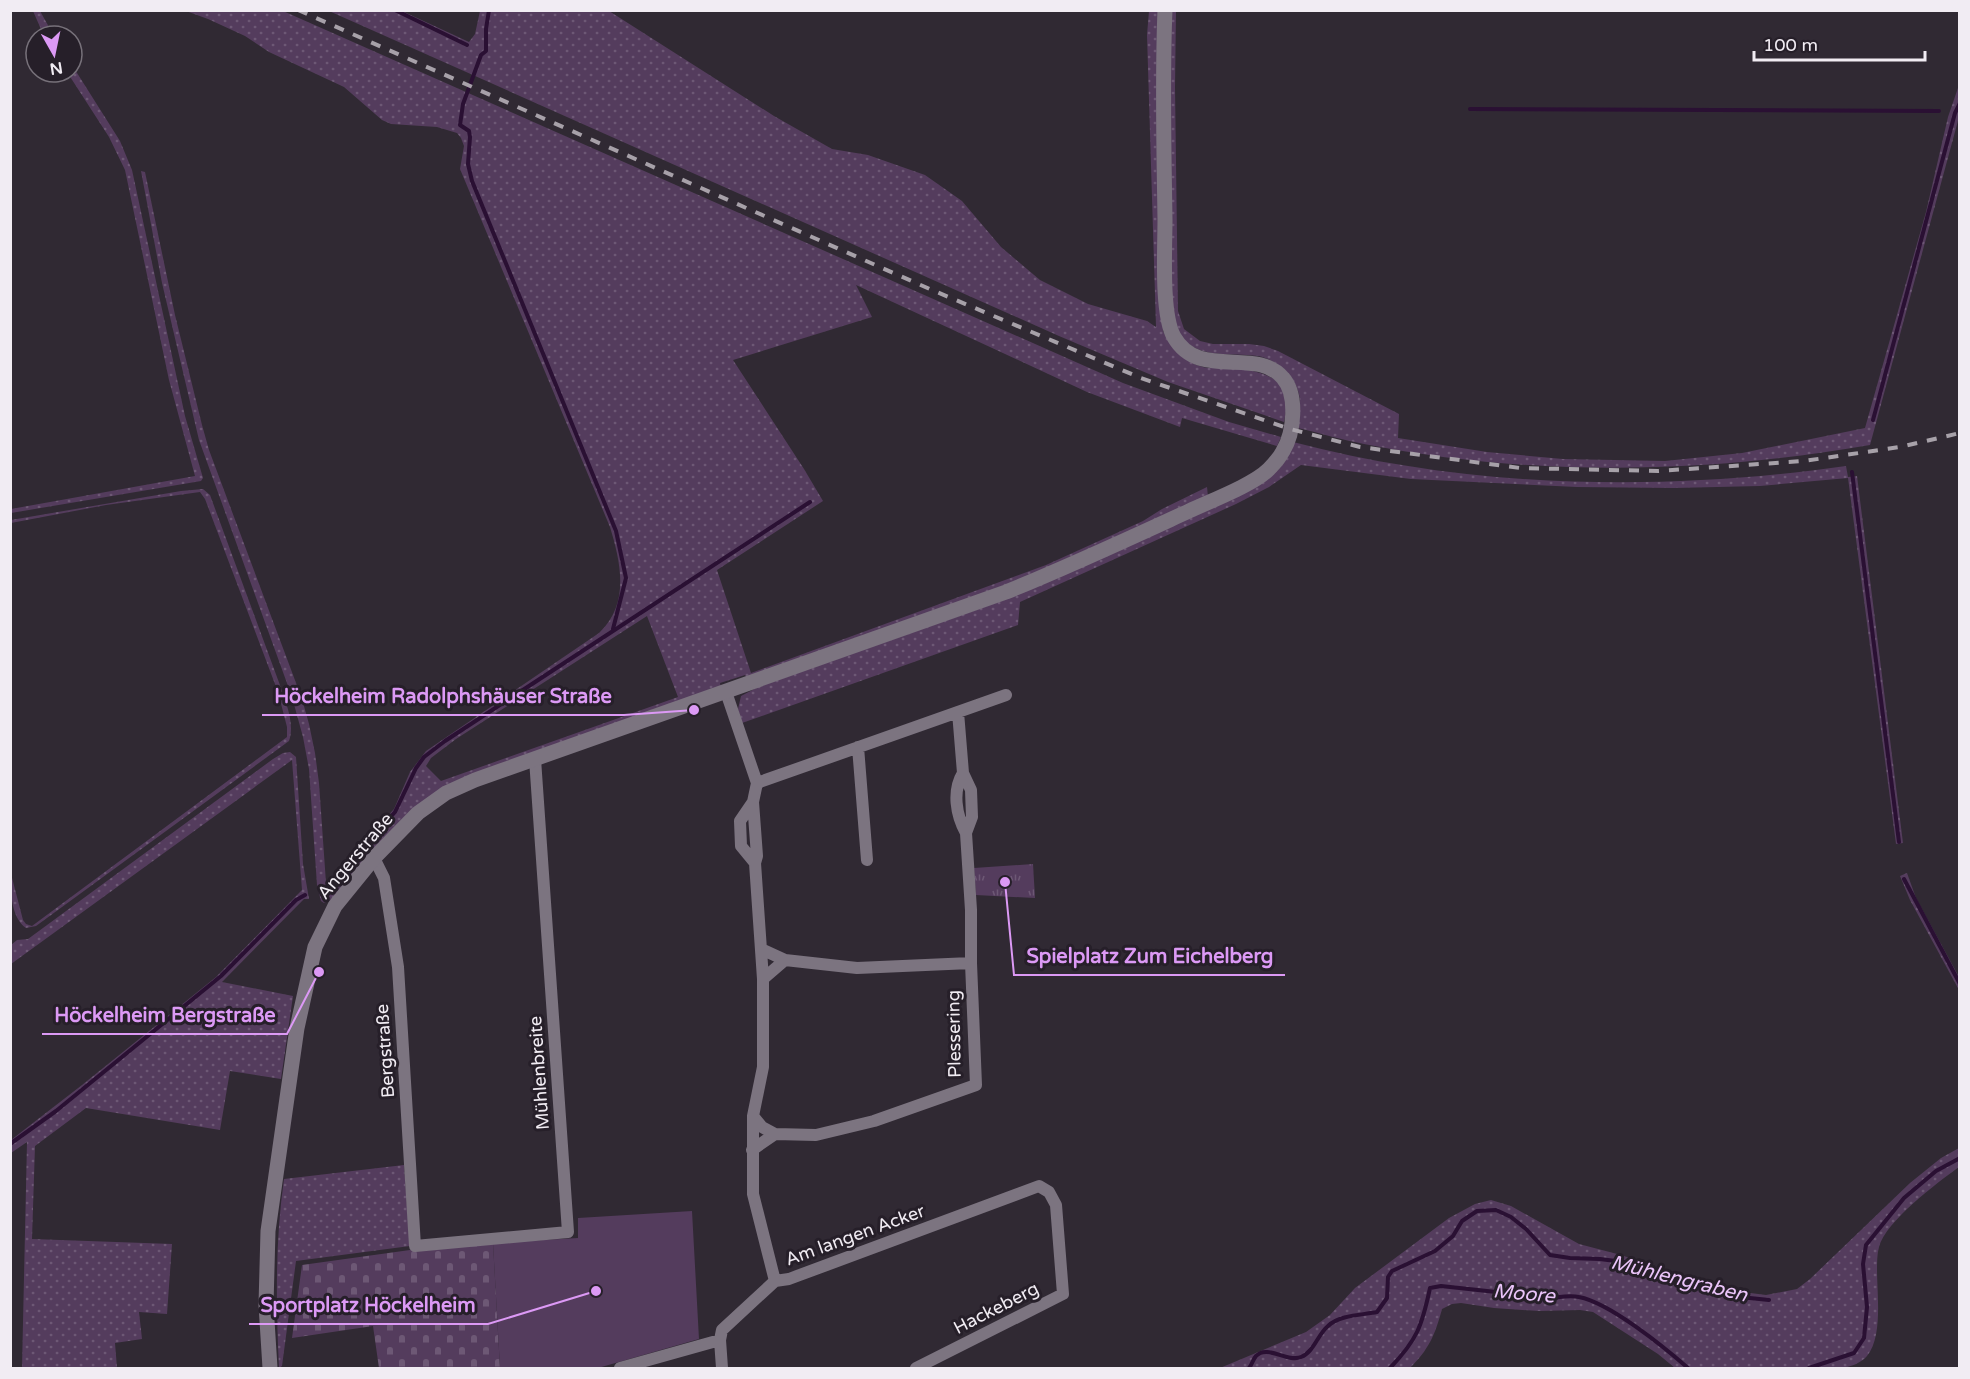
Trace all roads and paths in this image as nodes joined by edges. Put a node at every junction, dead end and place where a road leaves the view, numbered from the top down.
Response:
1 (1165, 10) edge
2 (726, 692) junction
3 (1006, 695) dead end
4 (958, 712) junction
5 (858, 747) junction
6 (535, 759) junction
7 (757, 783) junction
8 (374, 858) junction
9 (867, 861) dead end
10 (761, 949) junction
11 (785, 960) junction
12 (971, 963) junction
13 (763, 979) junction
14 (753, 1116) junction
15 (775, 1134) junction
16 (752, 1150) junction
17 (1049, 1192) joint
18 (415, 1245) joint
19 (775, 1281) junction
20 (720, 1340) junction
21 (270, 1368) edge
22 (620, 1368) edge
23 (722, 1368) edge
24 (916, 1368) edge

1 - 2 street, Angerstraße
2 - 6 street, Angerstraße
2 - 7 street
3 - 4 street
4 - 5 street
4 - 12 street
5 - 7 street
5 - 9 street
6 - 8 street, Angerstraße
6 - 18 street, Mühlenbreite
7 - 10 street
8 - 18 street, Bergstraße
8 - 21 street, Angerstraße
10 - 11 street, Plessering
10 - 13 street
11 - 12 street, Plessering
11 - 13 street
12 - 15 street, Plessering
13 - 14 street
14 - 15 street
14 - 16 street
15 - 16 street
16 - 19 street
17 - 19 street, Am langen Acker
17 - 24 street, Hackeberg
19 - 20 street, Am langen Acker
20 - 22 street
20 - 23 street

